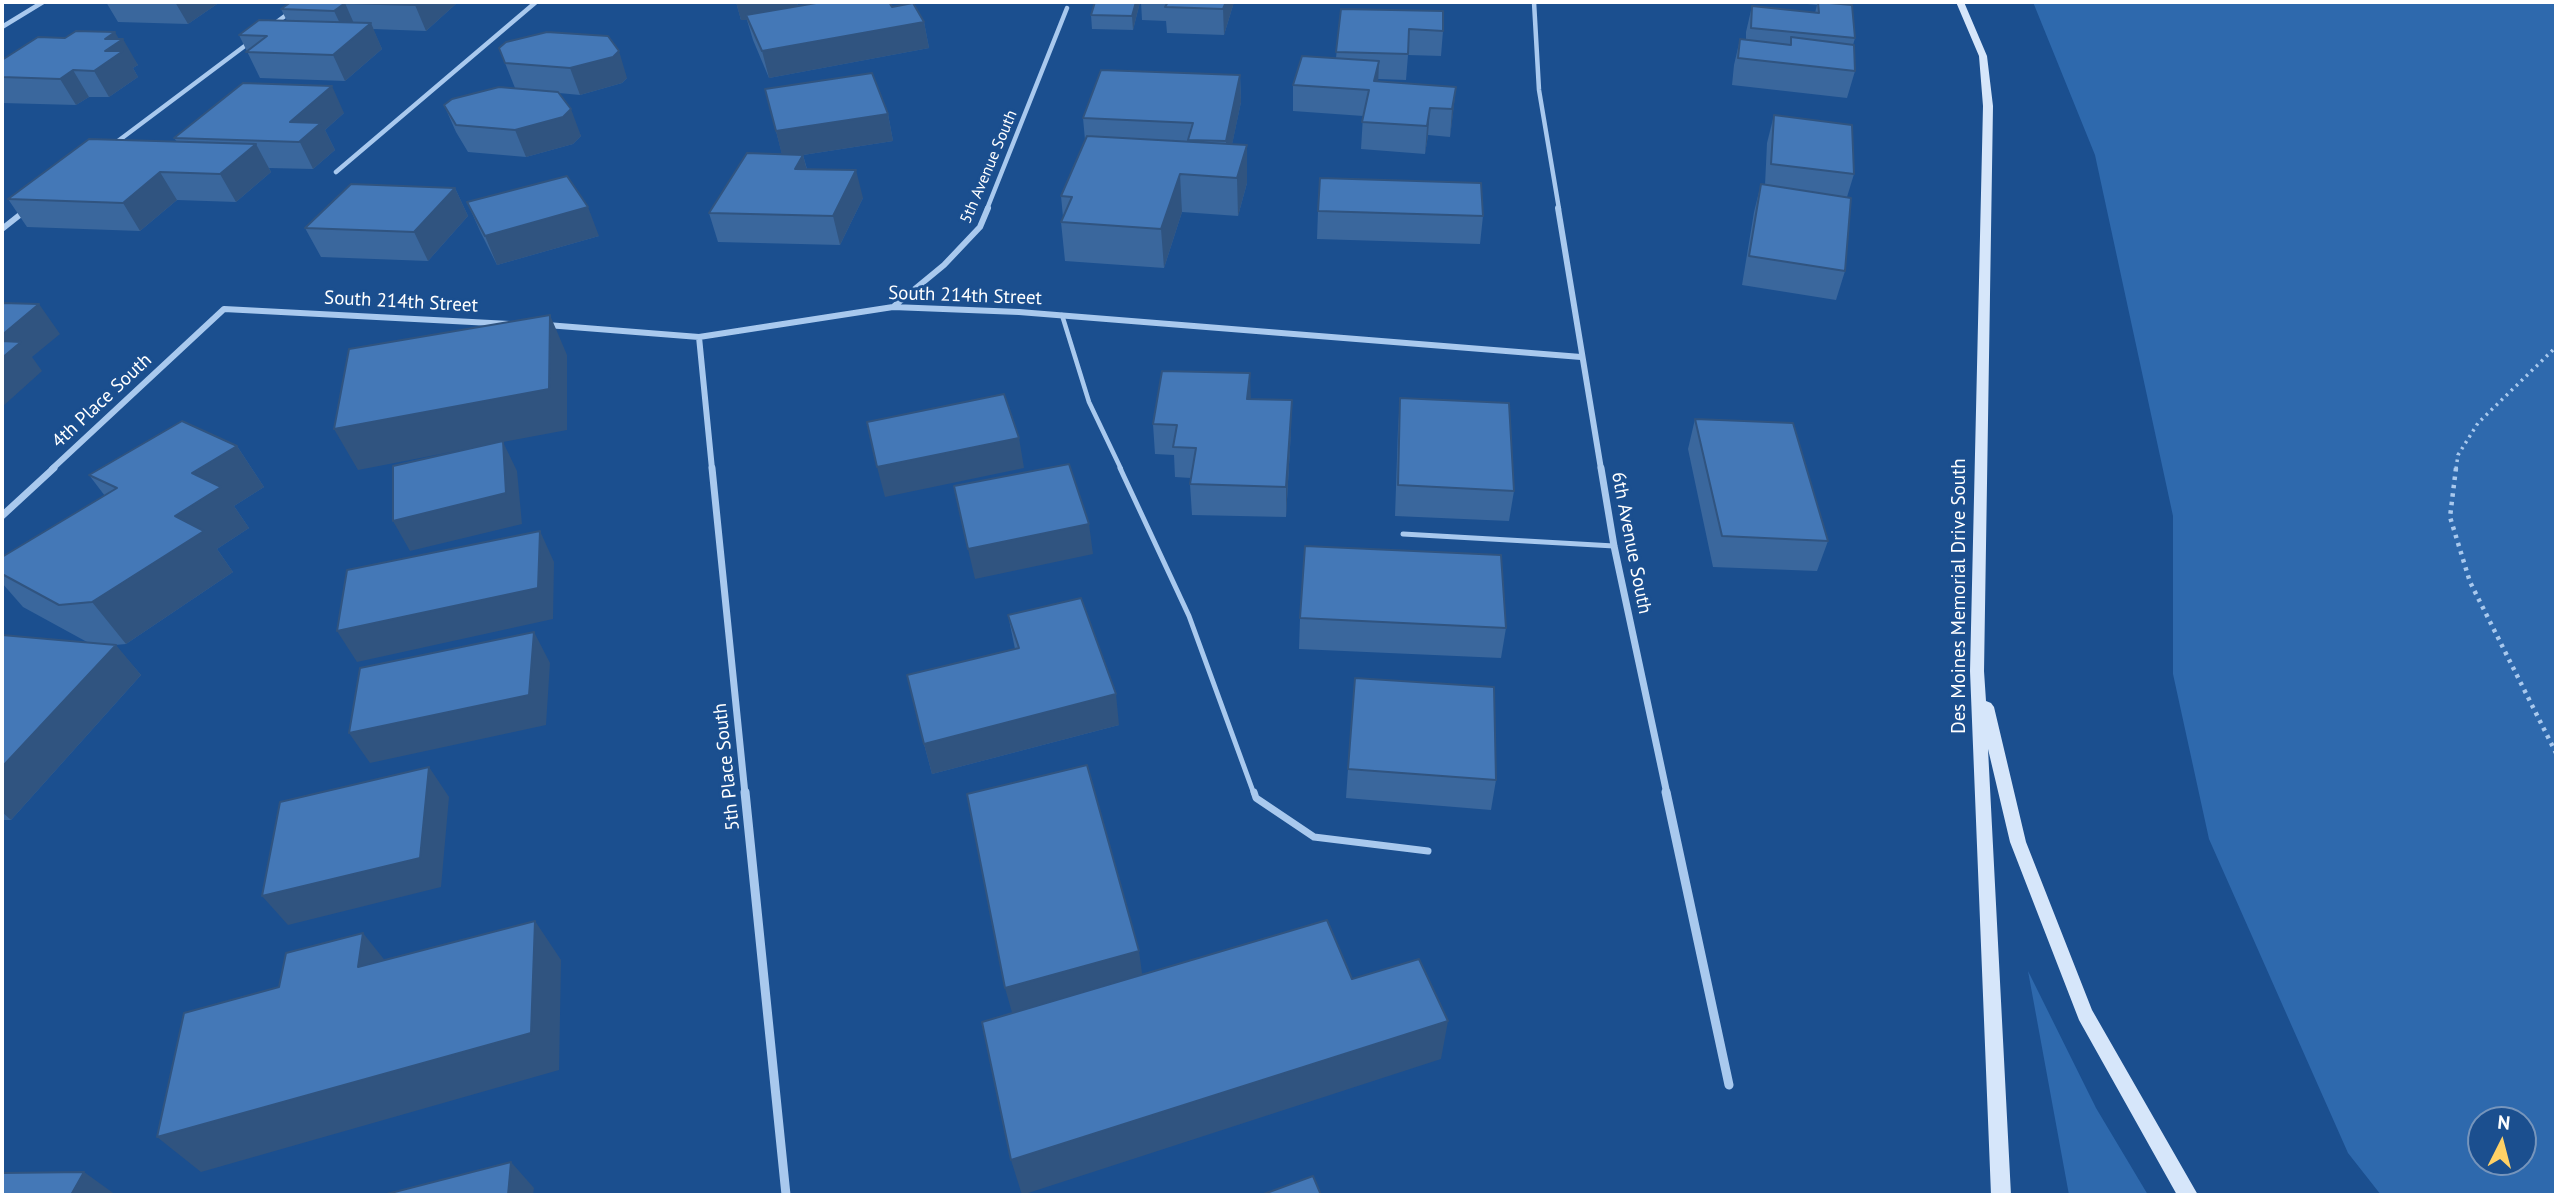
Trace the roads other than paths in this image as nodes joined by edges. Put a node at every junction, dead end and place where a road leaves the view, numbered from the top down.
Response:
1 (43, 2) edge
2 (303, 2) edge
3 (536, 2) edge
4 (1534, 2) edge
5 (1960, 2) edge
6 (1067, 8) dead end
7 (2, 27) edge
8 (270, 27) edge
9 (259, 35) edge
10 (114, 145) edge
11 (336, 172) dead end
12 (35, 204) edge
13 (2, 229) edge
14 (893, 307) junction
15 (224, 309) joint
16 (1062, 315) junction
17 (517, 324) edge
18 (545, 325) edge
19 (699, 337) junction
20 (1581, 357) junction
21 (2, 516) edge
22 (1403, 534) dead end
23 (1614, 547) junction
24 (1977, 671) junction
25 (1428, 851) dead end
26 (1729, 1085) dead end
27 (786, 1195) edge
28 (2001, 1195) edge
29 (2188, 1195) edge

1 - 7 street
2 - 8 street
3 - 11 street
4 - 20 street, 6th Avenue South
5 - 24 main road, Des Moines Memorial Drive South
6 - 14 street, 5th Avenue South
9 - 10 street
12 - 13 street
14 - 16 street, South 214th Street
14 - 19 street, South 214th Street
15 - 17 street, South 214th Street
15 - 21 street, 4th Place South
16 - 20 street, South 214th Street
16 - 25 lane
18 - 19 street, South 214th Street
19 - 27 street, 5th Place South
20 - 23 street, 6th Avenue South
22 - 23 lane
23 - 26 street, 6th Avenue South
24 - 28 main road, Des Moines Memorial Drive South
24 - 29 main road

